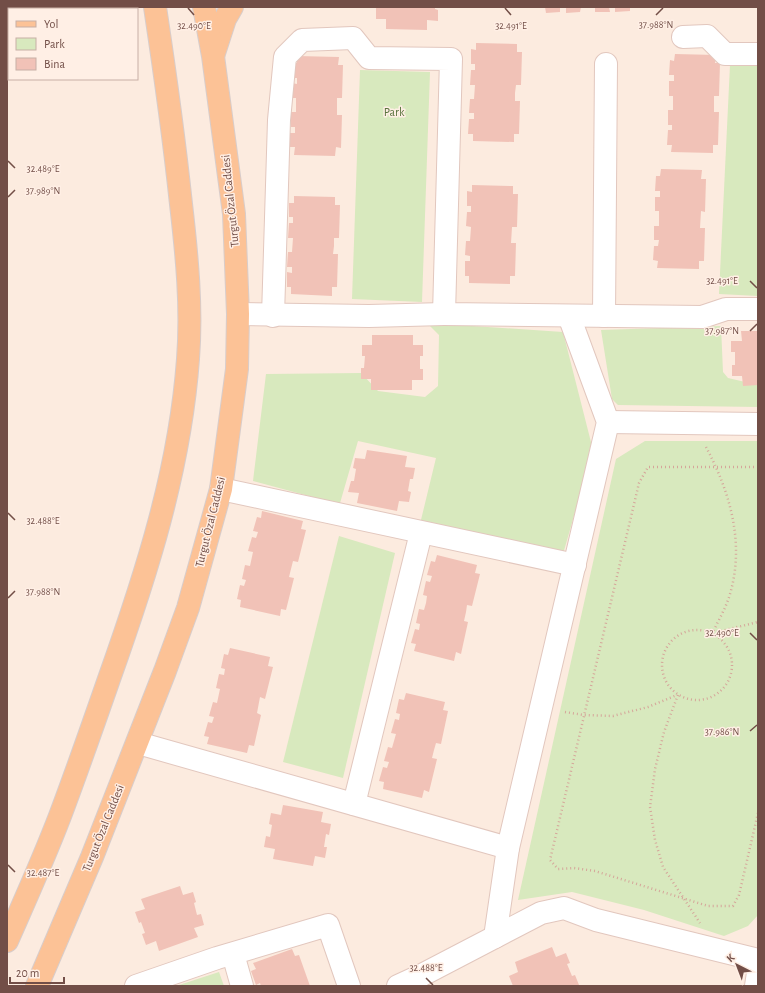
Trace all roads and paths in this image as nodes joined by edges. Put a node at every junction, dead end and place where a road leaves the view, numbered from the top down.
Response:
1 (155, 7) edge
2 (204, 7) edge
3 (232, 7) edge
4 (683, 37) dead end
5 (758, 54) edge
6 (213, 56) junction
7 (606, 64) dead end
8 (758, 309) edge
9 (238, 314) junction
10 (444, 314) junction
11 (273, 316) junction
12 (569, 316) junction
13 (604, 316) junction
14 (608, 422) junction
15 (758, 424) edge
16 (706, 447) dead end
17 (717, 468) junction
18 (758, 468) edge
19 (221, 489) junction
20 (421, 533) junction
21 (575, 565) junction
22 (758, 622) edge
23 (712, 634) junction
24 (678, 695) junction
25 (565, 712) dead end
26 (584, 715) junction
27 (138, 743) junction
28 (354, 804) junction
29 (758, 813) edge
30 (508, 848) junction
31 (683, 898) junction
32 (700, 923) dead end
33 (495, 937) junction
34 (7, 941) edge
35 (233, 954) junction
36 (758, 960) edge
37 (758, 973) edge
38 (37, 986) edge
39 (136, 986) edge
40 (242, 986) edge
41 (349, 986) edge
42 (398, 986) edge
43 (756, 986) edge

1 - 34 main road
2 - 6 main road, Turgut Özal Caddesi
3 - 6 main road
4 - 5 street
6 - 9 main road, Turgut Özal Caddesi
7 - 13 street
8 - 13 street
9 - 11 street
9 - 19 main road, Turgut Özal Caddesi
10 - 11 street
10 - 11 street
10 - 12 street
12 - 13 street
12 - 14 street
14 - 15 street
14 - 21 street
16 - 17 path
17 - 18 path
17 - 23 path
17 - 26 path
19 - 20 street
19 - 27 main road, Turgut Özal Caddesi
20 - 21 street
20 - 28 street
21 - 30 street
22 - 23 path
23 - 24 path
23 - 24 path
24 - 26 path
24 - 31 path
25 - 26 path
26 - 31 path
27 - 28 street
27 - 38 main road, Turgut Özal Caddesi
28 - 30 street
29 - 31 path
30 - 33 street
31 - 32 path
33 - 36 street
33 - 42 street
35 - 39 street
35 - 40 street
35 - 41 street
37 - 43 street

